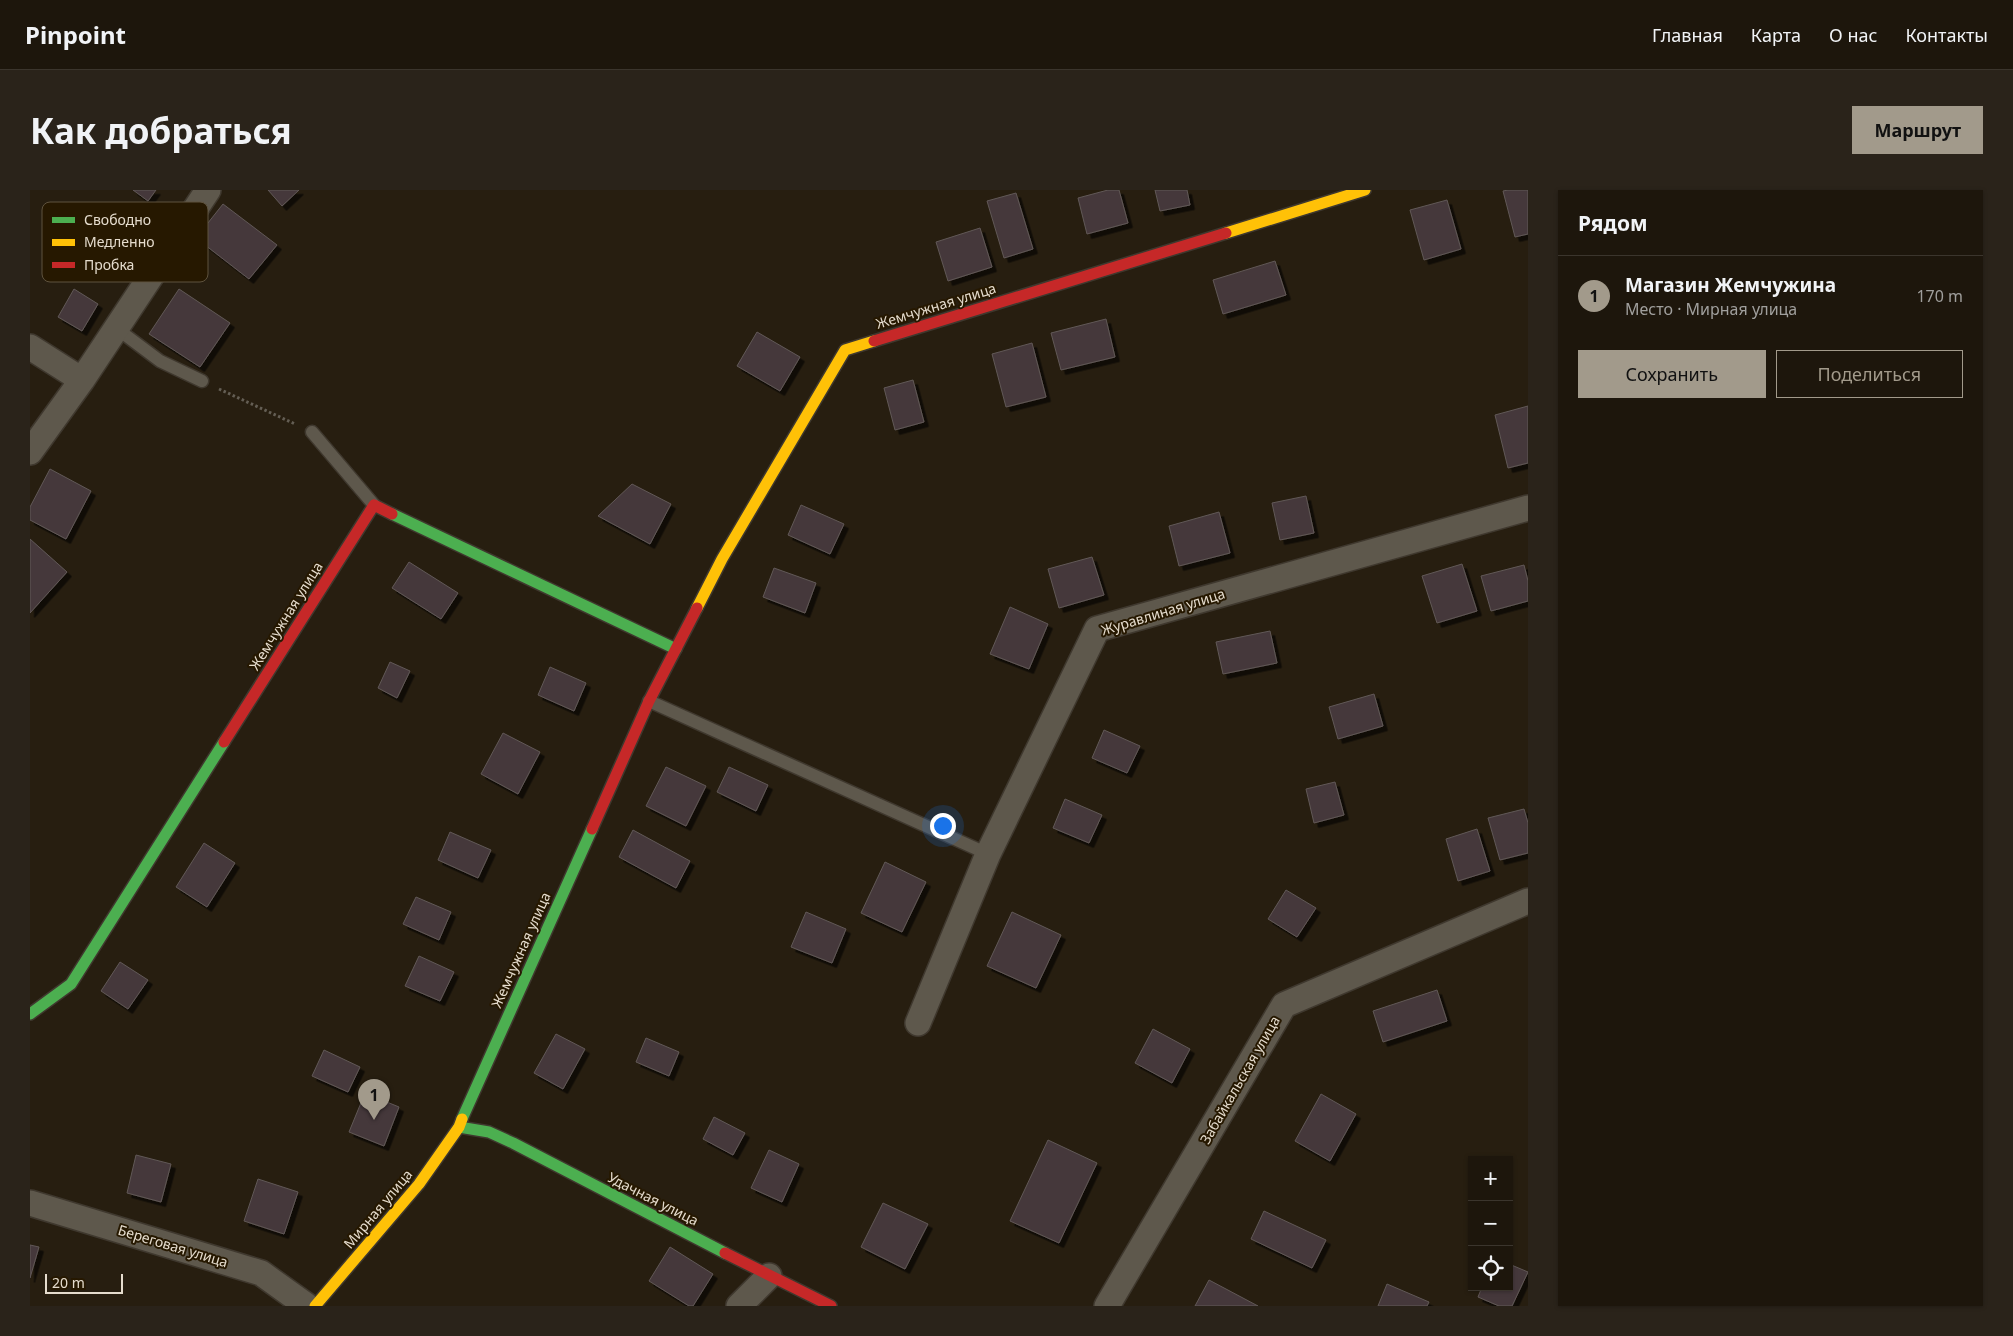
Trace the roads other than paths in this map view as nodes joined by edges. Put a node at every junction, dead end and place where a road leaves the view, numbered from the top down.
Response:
1 (208, 190) edge
2 (1365, 190) edge
3 (200, 202) edge
4 (147, 282) edge
5 (116, 328) junction
6 (30, 347) edge
7 (82, 380) junction
8 (202, 381) road end
9 (312, 432) road end
10 (30, 452) edge
11 (374, 505) junction
12 (1528, 508) edge
13 (676, 649) junction
14 (649, 701) junction
15 (988, 854) junction
16 (1528, 901) edge
17 (30, 1014) edge
18 (918, 1023) dead end
19 (459, 1127) junction
20 (30, 1203) edge
21 (769, 1276) junction
22 (307, 1306) edge
23 (315, 1306) edge
24 (739, 1306) edge
25 (831, 1306) edge
26 (1108, 1306) edge

1 - 3 street
2 - 13 street, Жемчужная улица
4 - 5 street
5 - 7 street
5 - 8 lane
6 - 7 street
7 - 10 street
9 - 11 lane
11 - 13 street
11 - 17 street, Жемчужная улица
12 - 15 street, Журавлиная улица
13 - 14 street, Жемчужная улица
14 - 15 lane
14 - 19 street, Жемчужная улица
15 - 18 street, Журавлиная улица
16 - 26 street, Забайкальская улица
19 - 21 street, Удачная улица
19 - 23 street, Мирная улица
20 - 22 street, Береговая улица
21 - 24 street
21 - 25 street, Удачная улица

